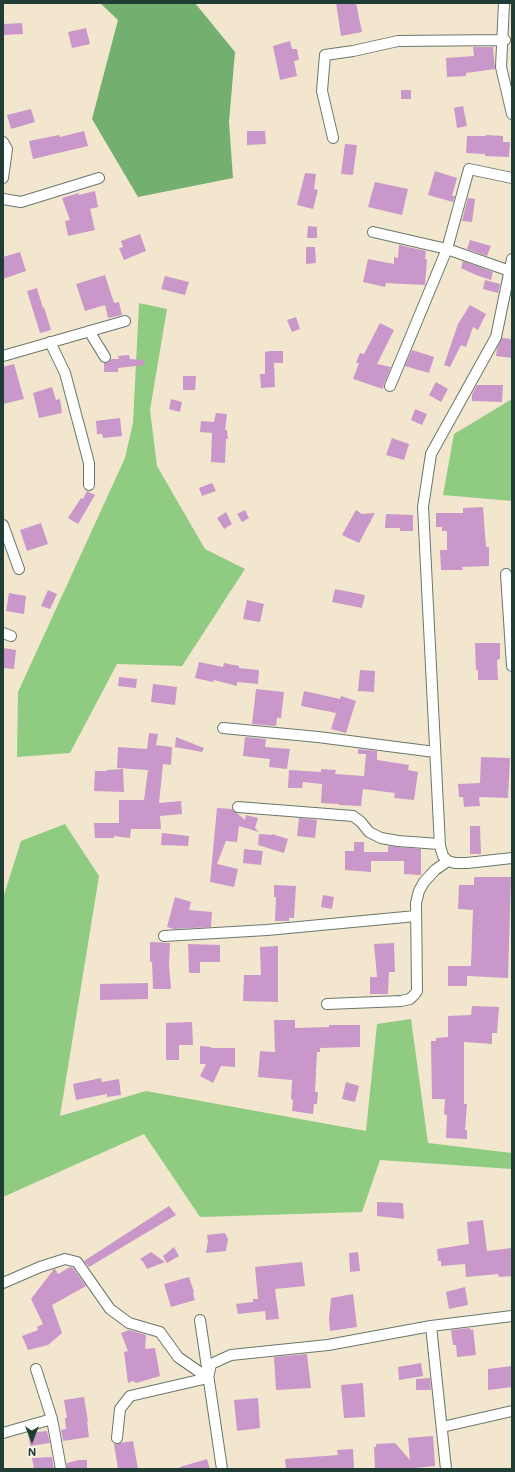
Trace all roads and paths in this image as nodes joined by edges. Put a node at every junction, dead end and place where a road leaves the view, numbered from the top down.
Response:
1 (504, 3) edge
2 (504, 40) junction
3 (512, 114) edge
4 (333, 138) dead end
5 (3, 142) edge
6 (3, 178) edge
7 (99, 178) dead end
8 (512, 178) edge
9 (3, 199) edge
10 (373, 232) dead end
11 (447, 249) junction
12 (512, 259) edge
13 (510, 271) junction
14 (125, 321) dead end
15 (89, 331) junction
16 (50, 342) junction
17 (3, 356) edge
18 (105, 357) dead end
19 (390, 386) dead end
20 (89, 485) dead end
21 (3, 525) edge
22 (19, 569) dead end
23 (506, 574) dead end
24 (512, 666) edge
25 (223, 728) dead end
26 (435, 752) junction
27 (238, 807) dead end
28 (439, 844) junction
29 (512, 858) edge
30 (448, 861) junction
31 (416, 916) junction
32 (164, 936) dead end
33 (327, 1004) dead end
34 (3, 1283) edge
35 (512, 1316) edge
36 (200, 1320) dead end
37 (431, 1326) junction
38 (36, 1369) dead end
39 (208, 1378) junction
40 (512, 1411) edge
41 (52, 1419) junction
42 (442, 1427) junction
43 (3, 1433) edge
44 (116, 1438) dead end
45 (61, 1469) edge
46 (222, 1469) edge
47 (446, 1469) edge

1 - 2 street
2 - 3 street
2 - 4 street
5 - 6 street
7 - 9 street
8 - 11 street
10 - 11 street
11 - 13 street
11 - 19 street
12 - 13 street
13 - 26 street
14 - 15 street
15 - 16 street
15 - 18 street
16 - 17 street
16 - 20 street
21 - 22 street
23 - 24 street
25 - 26 street
26 - 28 street
27 - 28 street
28 - 30 street
29 - 30 street
30 - 31 street
31 - 32 street
31 - 33 street
34 - 39 street
35 - 37 street
36 - 39 street
37 - 39 street
37 - 42 street
38 - 41 street
39 - 44 street
39 - 46 street
40 - 42 street
41 - 43 street
41 - 45 street
42 - 47 street

